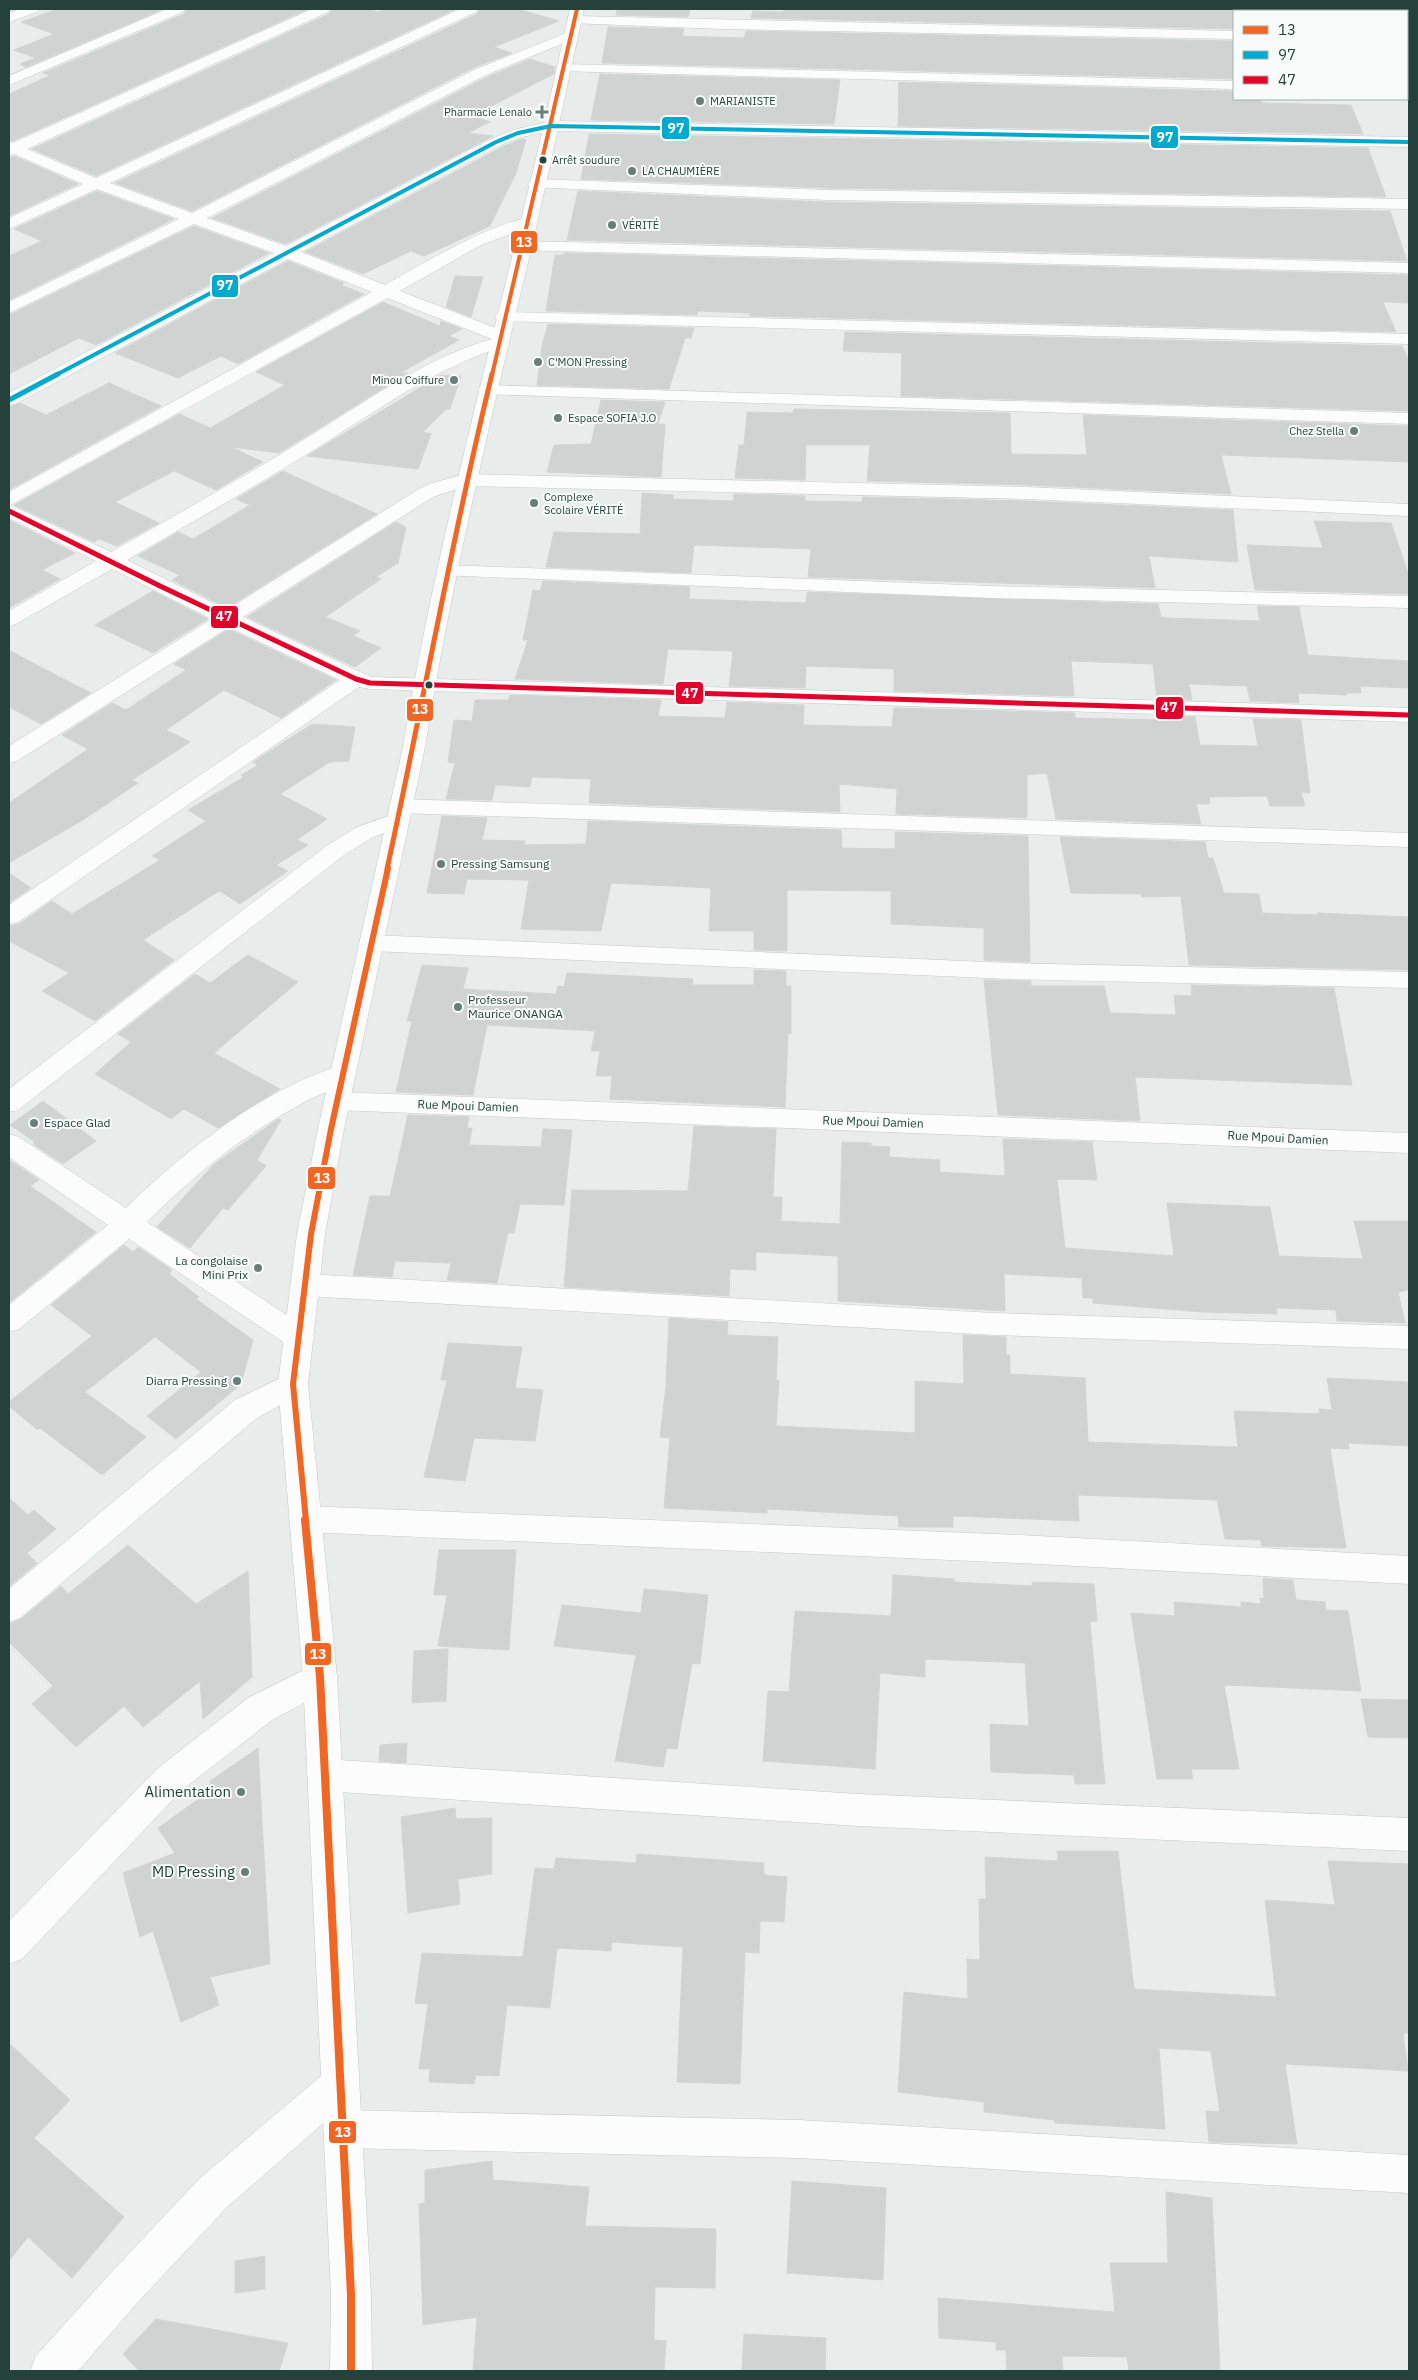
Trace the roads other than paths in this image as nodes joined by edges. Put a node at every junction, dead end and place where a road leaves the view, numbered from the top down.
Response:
1 (32, 9) edge
2 (178, 9) edge
3 (323, 9) edge
4 (470, 9) edge
5 (9, 18) edge
6 (574, 21) edge
7 (1233, 34) edge
8 (563, 68) junction
9 (9, 81) edge
10 (1233, 85) edge
11 (551, 126) junction
12 (1409, 142) edge
13 (10, 149) edge
14 (98, 184) junction
15 (536, 184) junction
16 (1409, 204) edge
17 (192, 218) junction
18 (9, 224) edge
19 (525, 234) junction
20 (286, 252) junction
21 (1409, 268) edge
22 (386, 291) junction
23 (9, 308) edge
24 (501, 332) junction
25 (1409, 339) edge
26 (487, 390) junction
27 (9, 400) edge
28 (1409, 420) edge
29 (466, 480) junction
30 (9, 500) edge
31 (1409, 510) edge
32 (9, 511) edge
33 (113, 561) junction
34 (447, 571) junction
35 (1409, 602) edge
36 (228, 618) junction
37 (9, 620) edge
38 (356, 679) junction
39 (424, 685) junction
40 (1409, 715) edge
41 (9, 756) edge
42 (400, 813) junction
43 (1409, 840) edge
44 (9, 916) edge
45 (371, 943) junction
46 (1409, 980) edge
47 (343, 1074) junction
48 (337, 1102) junction
49 (9, 1103) edge
50 (1409, 1143) edge
51 (9, 1144) edge
52 (127, 1225) junction
53 (306, 1285) junction
54 (9, 1321) edge
55 (299, 1338) junction
56 (1409, 1338) edge
57 (293, 1384) junction
58 (305, 1519) junction
59 (1409, 1570) edge
60 (9, 1608) edge
61 (320, 1677) junction
62 (324, 1774) junction
63 (1409, 1835) edge
64 (9, 1946) edge
65 (339, 2085) junction
66 (342, 2129) junction
67 (1409, 2174) edge
68 (51, 2371) edge
69 (351, 2371) edge

1 - 5 street
2 - 9 street
3 - 13 street
4 - 14 street
6 - 7 street
6 - 8 street
6 - 17 street
8 - 10 street
8 - 11 street
11 - 12 street
11 - 15 street
11 - 20 street
13 - 14 street
14 - 17 street
14 - 18 street
15 - 16 street
15 - 19 street
17 - 20 street
17 - 23 street
19 - 21 street
19 - 22 street
19 - 24 street
20 - 22 street
20 - 27 street
22 - 24 street
22 - 30 street
24 - 25 street
24 - 26 street
24 - 33 street
26 - 28 street
26 - 29 street
29 - 31 street
29 - 34 street
29 - 36 street
32 - 33 street
33 - 36 street
33 - 37 street
34 - 35 street
34 - 39 street
36 - 38 street
36 - 41 street
38 - 39 street
38 - 44 street
39 - 40 street
39 - 42 street
42 - 43 street
42 - 45 street
42 - 49 street
45 - 46 street
45 - 47 street
47 - 48 street
47 - 52 street
48 - 50 street, Rue Mpoui Damien
48 - 53 street
51 - 52 street
52 - 54 street
52 - 55 street
53 - 55 street
53 - 56 street
55 - 57 street
57 - 58 street
57 - 60 street
58 - 59 street
58 - 61 street
61 - 62 street
61 - 64 street
62 - 63 street
62 - 65 street
65 - 66 street
65 - 68 street
66 - 67 street
66 - 69 street

